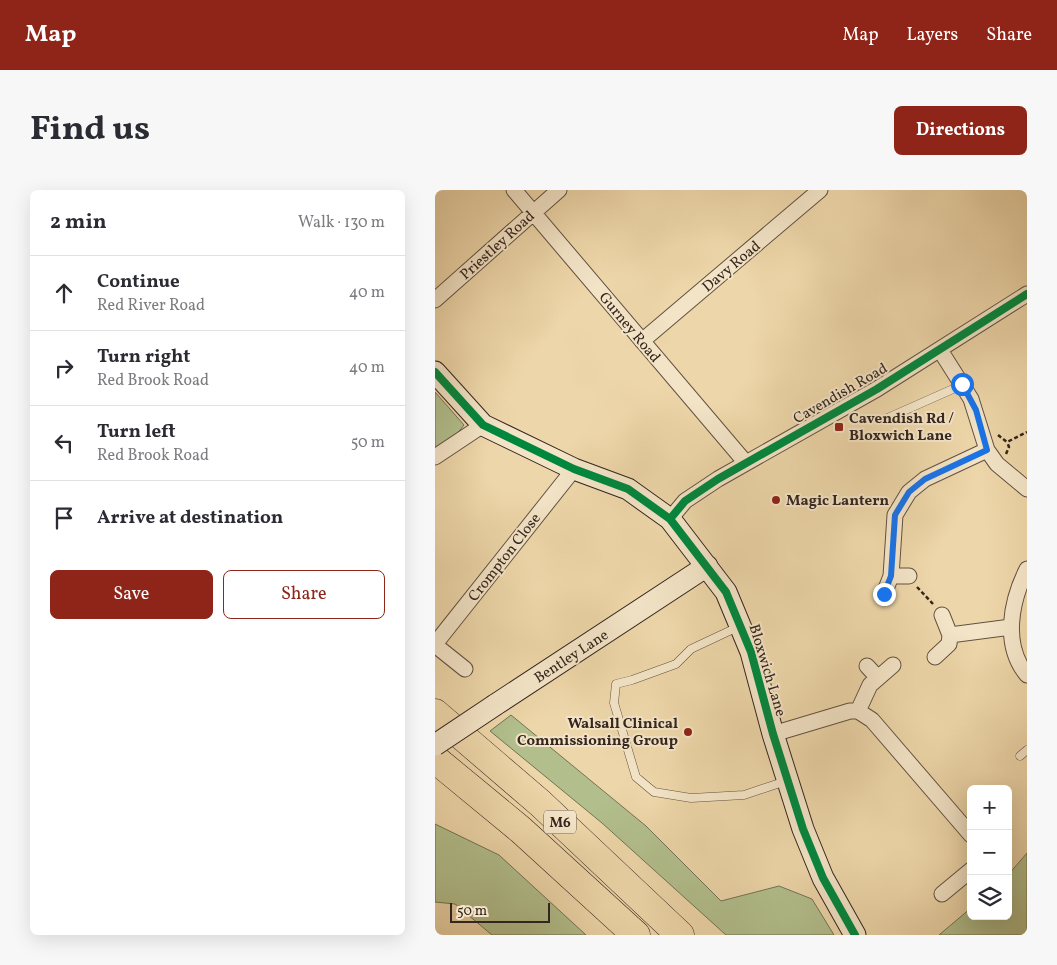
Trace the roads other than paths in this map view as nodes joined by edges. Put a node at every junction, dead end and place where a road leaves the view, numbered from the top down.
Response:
1 (514, 190) edge
2 (559, 190) edge
3 (820, 190) edge
4 (533, 212) junction
5 (1027, 294) edge
6 (435, 300) edge
7 (642, 341) junction
8 (940, 350) junction
9 (435, 372) edge
10 (962, 384) junction
11 (883, 420) dead end
12 (483, 425) junction
13 (984, 443) junction
14 (435, 457) edge
15 (746, 463) junction
16 (574, 469) junction
17 (1027, 489) edge
18 (670, 519) junction
19 (707, 566) junction
20 (1027, 569) edge
21 (891, 576) junction
22 (909, 576) road end
23 (884, 594) dead end
24 (942, 615) road end
25 (740, 626) junction
26 (1011, 628) junction
27 (950, 636) junction
28 (435, 644) edge
29 (935, 657) dead end
30 (893, 665) dead end
31 (867, 666) dead end
32 (465, 669) dead end
33 (1027, 675) edge
34 (878, 678) junction
35 (858, 711) junction
36 (435, 713) edge
37 (773, 734) junction
38 (435, 745) edge
39 (1027, 750) edge
40 (1020, 756) dead end
41 (435, 759) edge
42 (788, 781) junction
43 (967, 830) edge
44 (967, 873) edge
45 (942, 894) dead end
46 (636, 935) edge
47 (680, 935) edge
48 (855, 935) edge

1 - 4 street, Gurney Road
2 - 4 street, Priestley Road
3 - 7 street, Davy Road
4 - 6 street, Priestley Road
4 - 7 street, Gurney Road
5 - 8 street, Cavendish Road
7 - 15 street, Gurney Road
8 - 10 street
8 - 15 street, Cavendish Road
9 - 12 street, Bloxwich Lane
10 - 11 lane
10 - 13 street
12 - 14 street
12 - 16 street, Bloxwich Lane
13 - 17 street
13 - 21 street
15 - 18 street, Cavendish Road
16 - 18 street, Bloxwich Lane
16 - 28 street, Crompton Close
18 - 19 street, Bloxwich Lane
19 - 25 street, Bloxwich Lane
19 - 38 street, Bentley Lane, bridge
20 - 26 street
21 - 22 street
21 - 23 street
24 - 27 street
25 - 37 street, Bloxwich Lane
25 - 42 lane
26 - 27 street
26 - 33 street
27 - 29 street
28 - 32 street
30 - 34 street
31 - 34 street
34 - 35 street
35 - 37 street
35 - 43 street
36 - 47 highway, M6
37 - 42 street, Bloxwich Lane
39 - 40 lane
41 - 46 highway, M6
42 - 48 street, Bloxwich Lane
44 - 45 street

